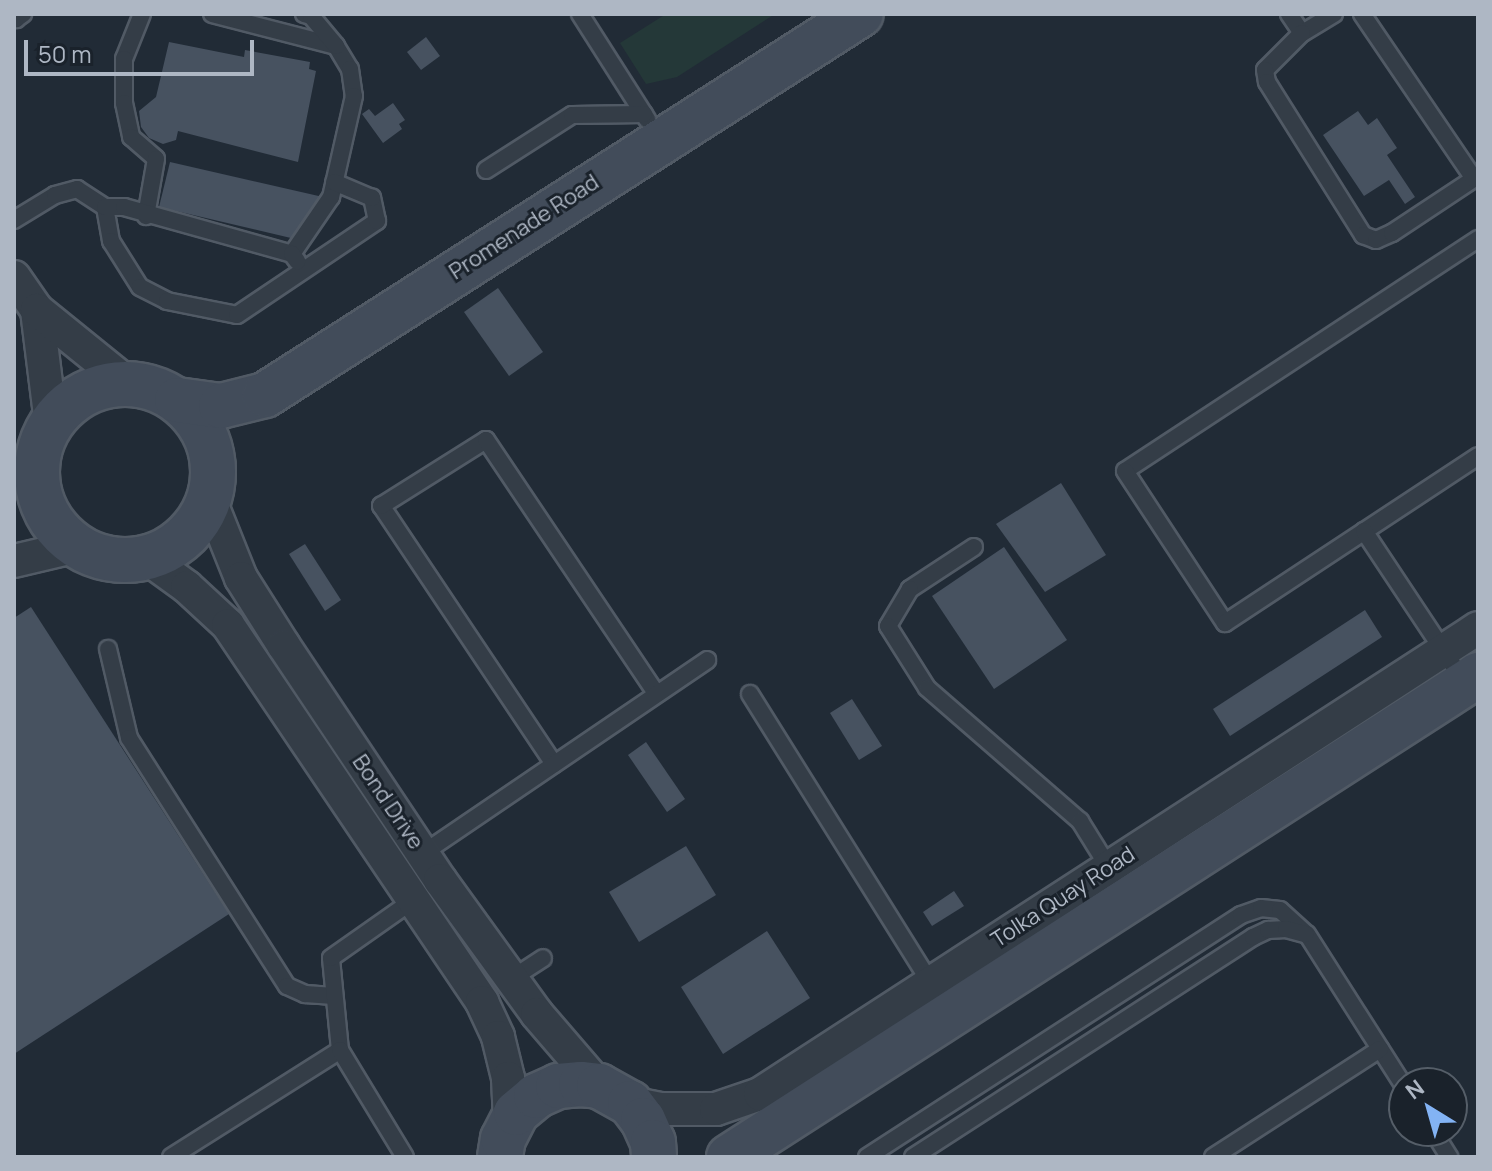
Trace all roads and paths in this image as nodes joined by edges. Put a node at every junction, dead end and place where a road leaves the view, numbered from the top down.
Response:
1 (23, 14) edge
2 (142, 14) edge
3 (212, 14) edge
4 (580, 14) edge
5 (1289, 14) edge
6 (1334, 14) edge
7 (1362, 14) edge
8 (308, 15) edge
9 (14, 16) edge
10 (838, 20) edge
11 (1302, 33) junction
12 (336, 46) junction
13 (652, 127) junction
14 (486, 170) dead end
15 (1476, 177) edge
16 (334, 182) junction
17 (105, 207) junction
18 (146, 216) junction
19 (14, 220) edge
20 (1478, 239) edge
21 (292, 254) junction
22 (306, 271) junction
23 (14, 277) edge
24 (37, 310) junction
25 (127, 383) junction
26 (177, 400) junction
27 (51, 423) junction
28 (1478, 456) edge
29 (25, 476) edge
30 (209, 498) junction
31 (1364, 531) junction
32 (73, 547) junction
33 (974, 547) dead end
34 (147, 558) junction
35 (14, 561) edge
36 (1478, 628) edge
37 (108, 649) dead end
38 (707, 660) dead end
39 (1462, 669) edge
40 (657, 694) junction
41 (750, 694) dead end
42 (554, 764) junction
43 (422, 854) junction
44 (1118, 884) junction
45 (415, 899) junction
46 (1307, 934) junction
47 (543, 958) dead end
48 (511, 979) junction
49 (334, 996) junction
50 (941, 998) junction
51 (1380, 1049) junction
52 (340, 1050) junction
53 (1392, 1067) edge
54 (614, 1094) junction
55 (505, 1140) edge
56 (171, 1157) edge
57 (405, 1157) edge
58 (654, 1157) edge
59 (729, 1157) edge
60 (867, 1157) edge
61 (913, 1157) edge
62 (1213, 1157) edge

1 - 9 lane
2 - 18 lane
3 - 12 lane
4 - 13 lane
5 - 11 lane
6 - 11 lane
7 - 15 lane
8 - 12 lane
10 - 13 street, Promenade Road
11 - 15 lane
12 - 16 lane
13 - 14 lane
13 - 26 street, Promenade Road
16 - 21 lane
16 - 22 lane
17 - 18 lane
17 - 19 lane
17 - 22 lane
18 - 21 lane
20 - 31 lane
21 - 22 lane
23 - 24 street
24 - 25 street
24 - 27 street
25 - 26 street
25 - 27 street
26 - 30 street
27 - 29 street
28 - 31 lane
29 - 32 street
30 - 34 street
30 - 43 street, Bond Drive
31 - 39 lane
32 - 34 street
32 - 35 street
33 - 44 lane
34 - 45 street, Bond Drive
36 - 39 street, Tolka Quay Road
37 - 49 lane
38 - 40 lane
39 - 44 street, Tolka Quay Road
40 - 42 lane
40 - 42 lane
41 - 50 lane
42 - 43 lane
43 - 48 street, Bond Drive
44 - 50 street, Tolka Quay Road
45 - 49 lane
45 - 55 street, Bond Drive
46 - 51 lane
46 - 60 lane
46 - 61 lane
47 - 48 lane
48 - 54 street, Bond Drive
49 - 52 lane
50 - 54 street, Tolka Quay Road
50 - 59 street, Tolka Quay Road
51 - 53 lane
51 - 62 lane
52 - 56 lane
52 - 57 lane
54 - 55 street
54 - 58 street

